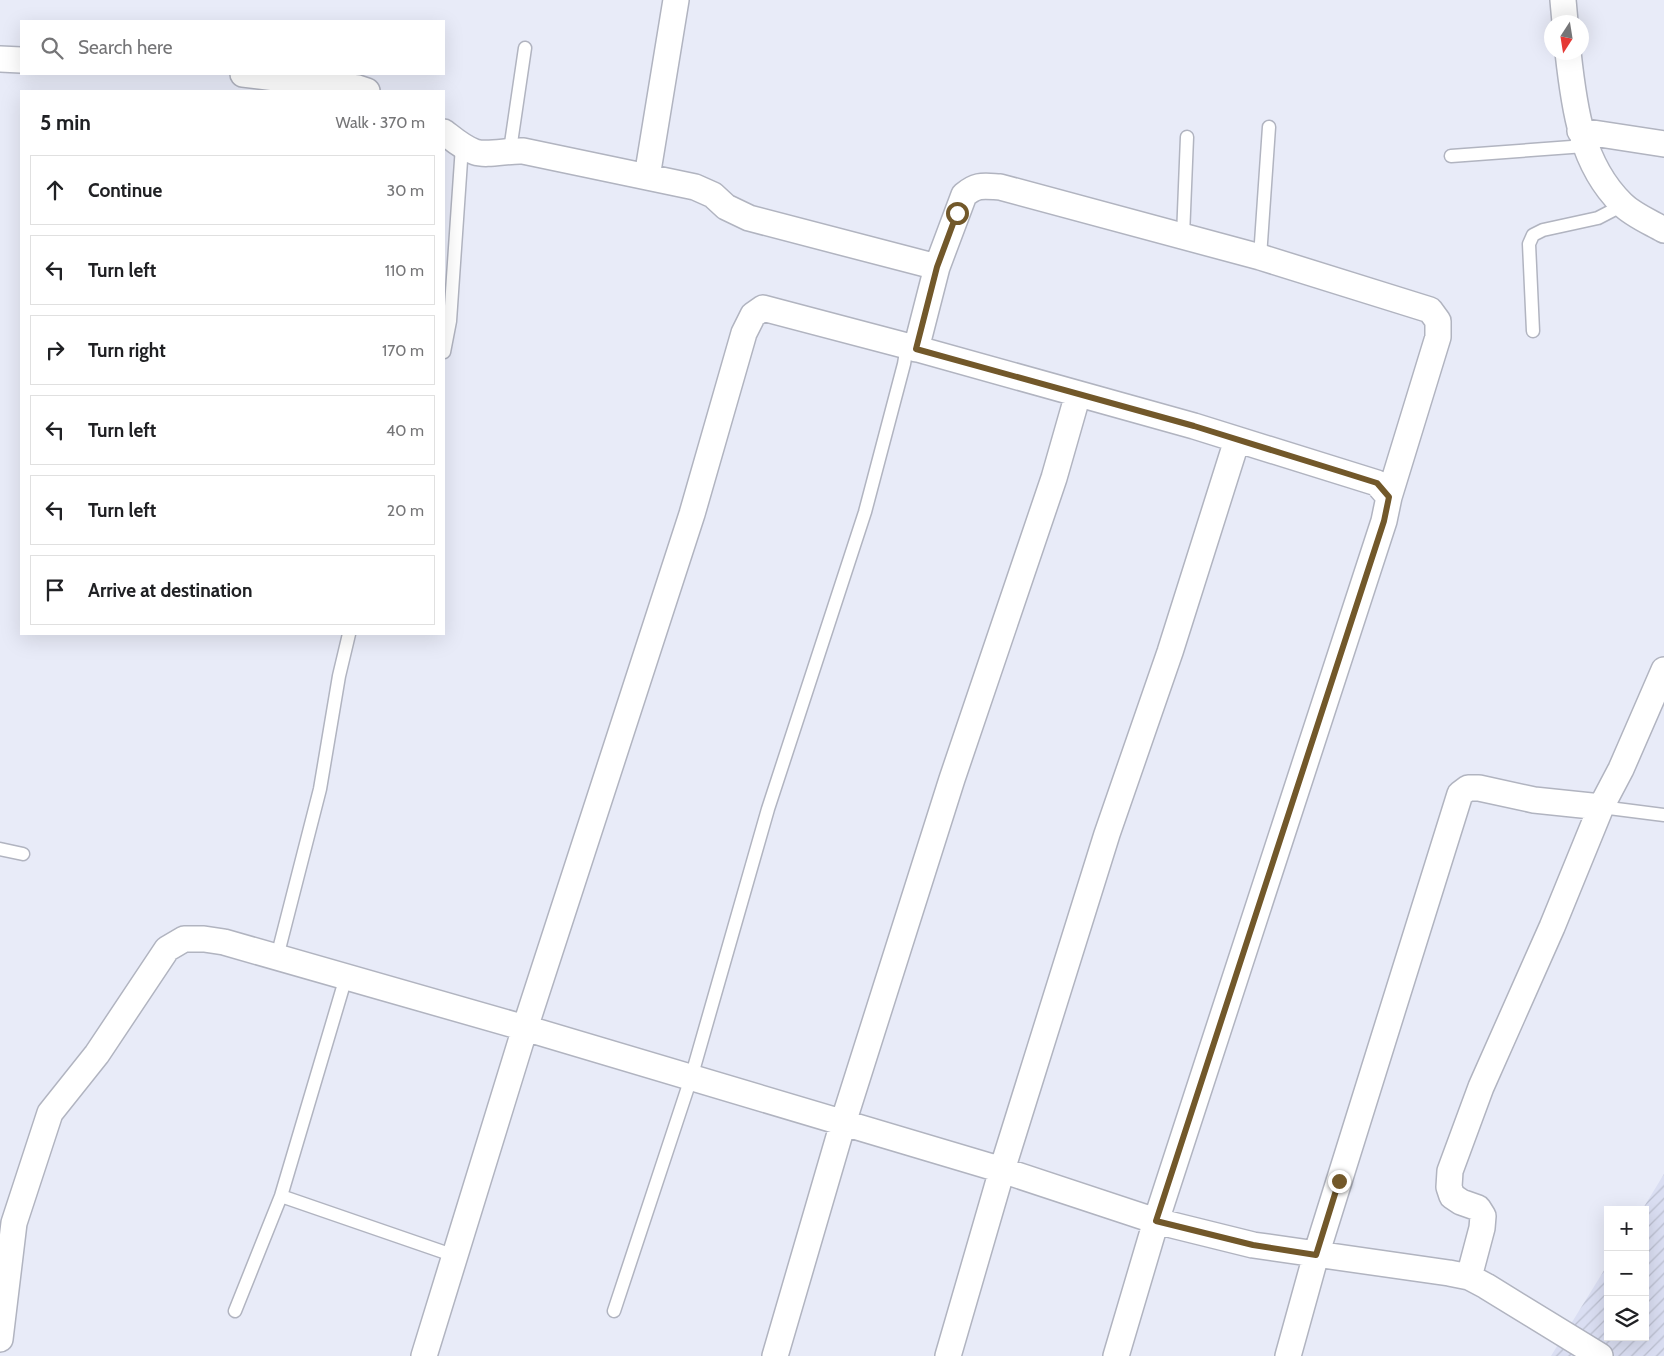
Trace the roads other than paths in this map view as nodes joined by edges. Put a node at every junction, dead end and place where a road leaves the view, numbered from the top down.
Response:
1 (676, 0) edge
2 (1563, 0) edge
3 (1564, 15) edge
4 (525, 48) dead end
5 (0, 59) edge
6 (20, 60) edge
7 (1569, 60) edge
8 (251, 75) edge
9 (364, 90) edge
10 (1268, 127) dead end
11 (1187, 137) dead end
12 (453, 139) edge
13 (1583, 139) junction
14 (1664, 144) edge
15 (510, 150) junction
16 (1451, 156) dead end
17 (647, 177) junction
18 (1623, 205) junction
19 (1664, 230) edge
20 (1183, 236) junction
21 (1260, 257) junction
22 (937, 267) junction
23 (1532, 332) dead end
24 (445, 347) edge
25 (911, 347) junction
26 (1078, 394) junction
27 (1237, 440) junction
28 (1389, 497) junction
29 (349, 635) edge
30 (1664, 670) edge
31 (1601, 807) junction
32 (1664, 815) edge
33 (0, 849) edge
34 (23, 854) dead end
35 (278, 957) junction
36 (346, 977) junction
37 (525, 1028) junction
38 (691, 1078) junction
39 (843, 1123) junction
40 (1002, 1170) junction
41 (281, 1196) junction
42 (1156, 1221) junction
43 (1316, 1255) junction
44 (455, 1256) junction
45 (1469, 1277) junction
46 (235, 1311) dead end
47 (614, 1311) dead end
48 (0, 1339) edge
49 (424, 1356) edge
50 (775, 1356) edge
51 (948, 1356) edge
52 (1116, 1356) edge
53 (1288, 1356) edge
54 (1600, 1356) edge

1 - 17 street
2 - 3 street
4 - 15 lane
5 - 6 street
7 - 13 street
8 - 9 street
10 - 21 lane
11 - 20 lane
12 - 15 street
12 - 24 lane
13 - 14 street
13 - 16 lane
13 - 18 street
15 - 17 street
17 - 22 street
18 - 19 street
18 - 23 lane
20 - 21 street
20 - 22 street
21 - 28 street
22 - 25 street
25 - 26 street
25 - 37 street
25 - 38 lane
26 - 27 street
26 - 39 street
27 - 28 street
27 - 40 street
28 - 42 street
29 - 35 lane
30 - 31 street
31 - 32 lane
31 - 43 street
31 - 45 street
33 - 34 lane
35 - 36 street
35 - 48 street
36 - 37 street
36 - 41 lane
37 - 38 street
37 - 44 street
38 - 39 street
38 - 47 lane
39 - 40 street
39 - 50 street
40 - 42 street
40 - 51 street
41 - 44 lane
41 - 46 lane
42 - 43 street
42 - 52 street
43 - 45 street
43 - 53 street
44 - 49 street
45 - 54 street

